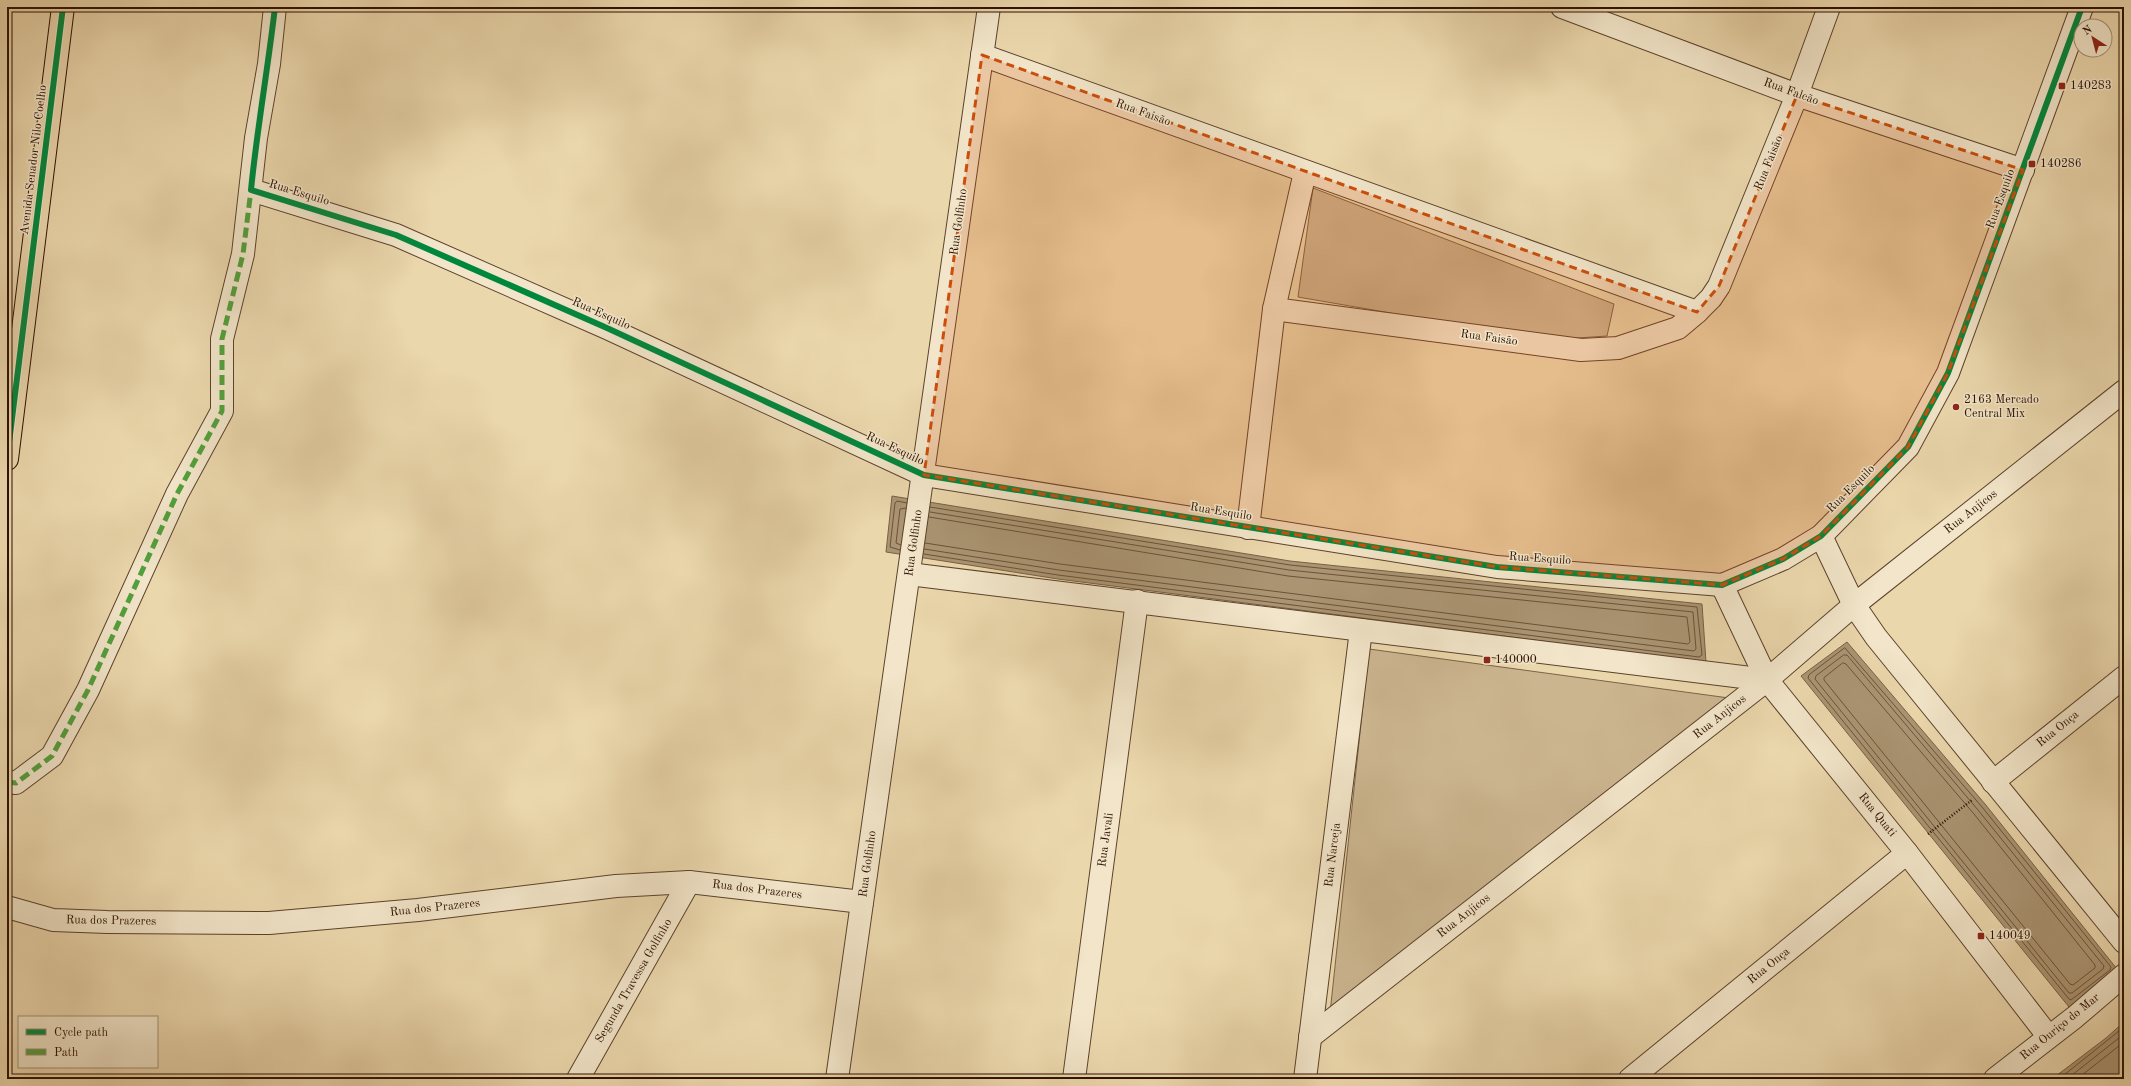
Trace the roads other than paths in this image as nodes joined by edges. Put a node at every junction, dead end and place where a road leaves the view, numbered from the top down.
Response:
1 (63, 7) edge
2 (275, 7) edge
3 (989, 7) edge
4 (1829, 7) edge
5 (2082, 7) edge
6 (1570, 8) edge
7 (982, 55) junction
8 (1798, 95) junction
9 (2023, 170) junction
10 (1305, 172) junction
11 (251, 190) junction
12 (1274, 309) junction
13 (1697, 312) junction
14 (2124, 391) edge
15 (7, 459) edge
16 (923, 480) junction
17 (1248, 528) junction
18 (1821, 536) junction
19 (910, 568) junction
20 (1722, 585) junction
21 (1137, 601) junction
22 (1854, 605) junction
23 (1361, 630) junction
24 (2124, 677) edge
25 (1767, 680) junction
26 (7, 782) edge
27 (1993, 782) junction
28 (1907, 853) junction
29 (690, 882) junction
30 (862, 902) junction
31 (7, 907) edge
32 (2124, 942) edge
33 (2124, 975) edge
34 (1310, 1036) junction
35 (2048, 1036) junction
36 (578, 1079) edge
37 (837, 1079) edge
38 (1074, 1079) edge
39 (1305, 1079) edge
40 (1630, 1079) edge
41 (1995, 1079) edge

1 - 15 main road, Avenida Senador Nilo Coelho
2 - 11 street, Rua Esquilo
3 - 7 street, Rua Golfinho
4 - 8 street, Rua Faisão
5 - 9 street, Rua Esquilo
6 - 8 street, Rua Falcão
7 - 10 street, Rua Faisão
7 - 16 street, Rua Golfinho
8 - 9 street, Rua Falcão
8 - 13 street, Rua Faisão
9 - 18 street, Rua Esquilo
10 - 12 street
10 - 13 street, Rua Faisão
11 - 16 street, Rua Esquilo
11 - 26 street
12 - 13 street, Rua Faisão
12 - 17 street
14 - 22 street, Rua Anjicos
16 - 17 street, Rua Esquilo
16 - 19 street, Rua Golfinho
17 - 20 street, Rua Esquilo
18 - 20 street, Rua Esquilo
18 - 22 street
19 - 21 street
19 - 30 street, Rua Golfinho
20 - 25 street, Rua Quati
21 - 23 street
21 - 38 street, Rua Javali
22 - 25 street, Rua Anjicos
22 - 27 street
23 - 25 street
23 - 34 street, Rua Narceja
24 - 27 street, Rua Onça
25 - 28 street, Rua Quati
25 - 34 street, Rua Anjicos
27 - 32 street
28 - 35 street, Rua Quati
28 - 40 street, Rua Onça
29 - 30 street, Rua dos Prazeres
29 - 31 street, Rua dos Prazeres
29 - 36 street, Segunda Travessa Golfinho
30 - 37 street, Rua Golfinho
33 - 35 street, Rua Ouriço do Mar
34 - 39 street, Rua Narceja
35 - 41 street, Rua Ouriço do Mar

